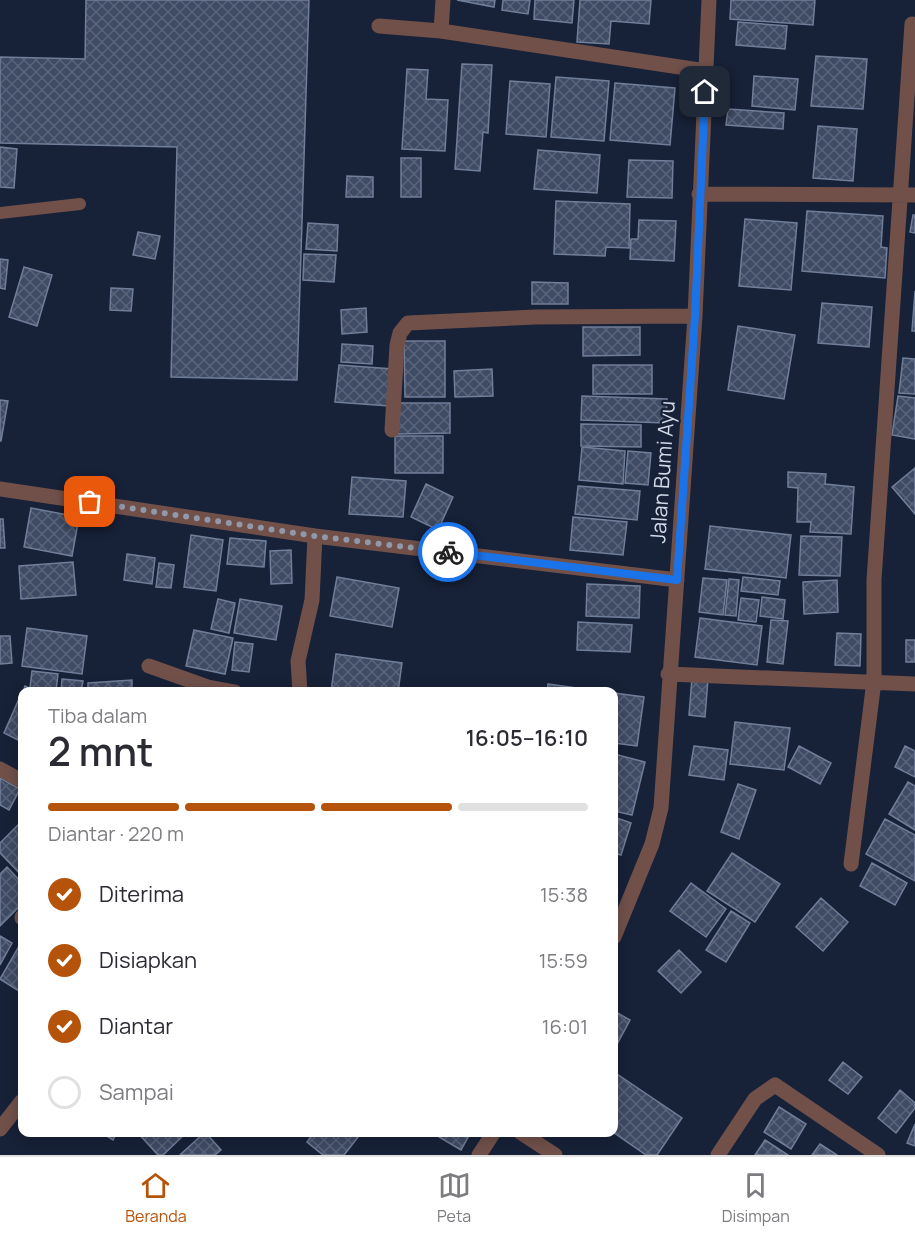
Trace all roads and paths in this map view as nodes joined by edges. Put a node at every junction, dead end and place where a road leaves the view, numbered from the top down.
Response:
1 (443, 0) edge
2 (709, 0) edge
3 (912, 24) dead end
4 (379, 26) dead end
5 (441, 31) junction
6 (706, 71) junction
7 (699, 194) junction
8 (908, 194) edge
9 (80, 204) dead end
10 (0, 213) edge
11 (695, 316) junction
12 (392, 430) dead end
13 (0, 489) edge
14 (315, 536) junction
15 (677, 580) junction
16 (149, 666) dead end
17 (668, 674) junction
18 (874, 681) junction
19 (915, 684) edge
20 (208, 687) edge
21 (300, 687) edge
22 (0, 769) edge
23 (18, 779) edge
24 (851, 864) dead end
25 (618, 927) edge
26 (18, 1106) edge
27 (0, 1129) edge
28 (489, 1137) edge
29 (528, 1137) edge
30 (479, 1155) edge
31 (555, 1155) edge
32 (718, 1155) edge
33 (878, 1155) edge

1 - 5 street
2 - 6 street, Jalan Bumi Ayu
3 - 8 street
4 - 5 street
5 - 6 street
6 - 7 street, Jalan Bumi Ayu
7 - 8 street
7 - 11 street, Jalan Bumi Ayu
8 - 18 street
9 - 10 lane
11 - 12 street
11 - 15 street, Jalan Bumi Ayu
13 - 14 street
14 - 15 street
14 - 21 street
15 - 17 street, Jalan Bumi Ayu
16 - 20 street
17 - 18 street
17 - 25 street, Jalan Bumi Ayu
18 - 19 street
18 - 24 street
22 - 23 street
26 - 27 street
28 - 30 street
29 - 31 street
32 - 33 street

